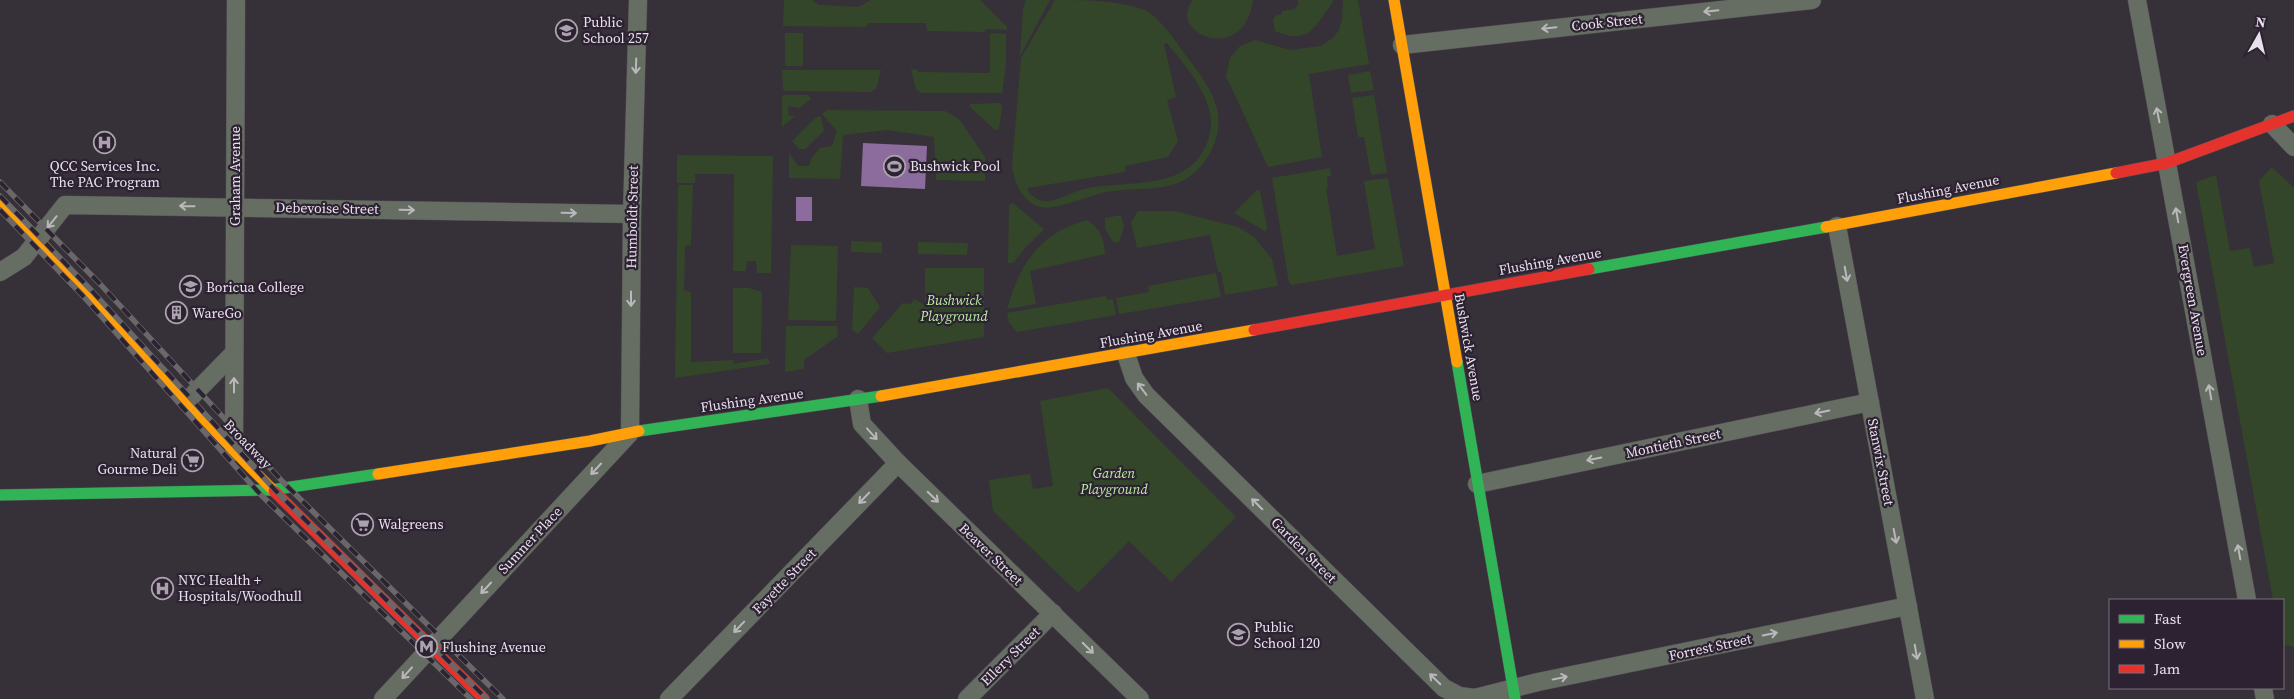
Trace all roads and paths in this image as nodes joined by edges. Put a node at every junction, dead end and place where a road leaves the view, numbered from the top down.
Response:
1 (236, 0) edge
2 (638, 0) edge
3 (1394, 0) edge
4 (1812, 0) edge
5 (2137, 0) edge
6 (1402, 45) junction
7 (2294, 116) edge
8 (2272, 124) junction
9 (2294, 147) edge
10 (2167, 163) junction
11 (0, 201) edge
12 (235, 206) junction
13 (632, 214) junction
14 (1837, 226) junction
15 (38, 239) junction
16 (0, 272) edge
17 (1444, 294) junction
18 (234, 353) junction
19 (1126, 354) junction
20 (858, 399) junction
21 (187, 401) junction
22 (1870, 402) junction
23 (630, 433) junction
24 (234, 452) junction
25 (898, 463) junction
26 (1477, 484) junction
27 (271, 490) junction
28 (0, 495) edge
29 (2247, 599) edge
30 (1908, 606) junction
31 (1053, 614) junction
32 (430, 648) junction
33 (1513, 694) edge
34 (383, 699) edge
35 (484, 699) edge
36 (670, 699) edge
37 (967, 699) edge
38 (1140, 699) edge
39 (1924, 699) edge

1 - 12 street, Graham Avenue
2 -> 13 street, Humboldt Street
3 - 6 main road, Bushwick Avenue
4 -> 6 street, Cook Street
10 -> 5 street, Evergreen Avenue
6 - 17 main road, Bushwick Avenue
7 - 8 main road, Flushing Avenue
8 - 9 street
8 - 10 main road, Flushing Avenue
10 - 14 main road, Flushing Avenue
29 -> 10 street, Evergreen Avenue
11 - 15 main road, Broadway
12 -> 13 street, Debevoise Street
12 -> 15 street, Debevoise Street
12 - 18 street, Graham Avenue
13 -> 23 street, Humboldt Street
14 - 17 main road, Flushing Avenue
14 -> 22 street, Stanwix Street
15 - 16 street
15 - 21 main road, Broadway
17 - 19 main road, Flushing Avenue
17 - 26 main road, Bushwick Avenue
18 - 21 street
24 -> 18 street, Graham Avenue
19 - 20 main road, Flushing Avenue
33 -> 19 street, Garden Street
20 - 23 main road, Flushing Avenue
20 -> 25 street, Beaver Street
21 - 24 main road, Broadway
22 -> 26 street, Montieth Street
22 -> 30 street, Stanwix Street
23 - 27 main road, Flushing Avenue
23 -> 32 street, Sumner Place
24 - 27 main road, Broadway
25 -> 31 street, Beaver Street
25 -> 36 street, Fayette Street
26 - 33 main road, Bushwick Avenue
27 - 28 main road, Flushing Avenue
27 - 32 main road, Broadway
33 -> 30 street, Forrest Street
30 -> 39 street, Stanwix Street
31 - 37 street, Ellery Street
31 -> 38 street, Beaver Street
32 -> 34 street, Sumner Place
32 - 35 main road, Broadway

